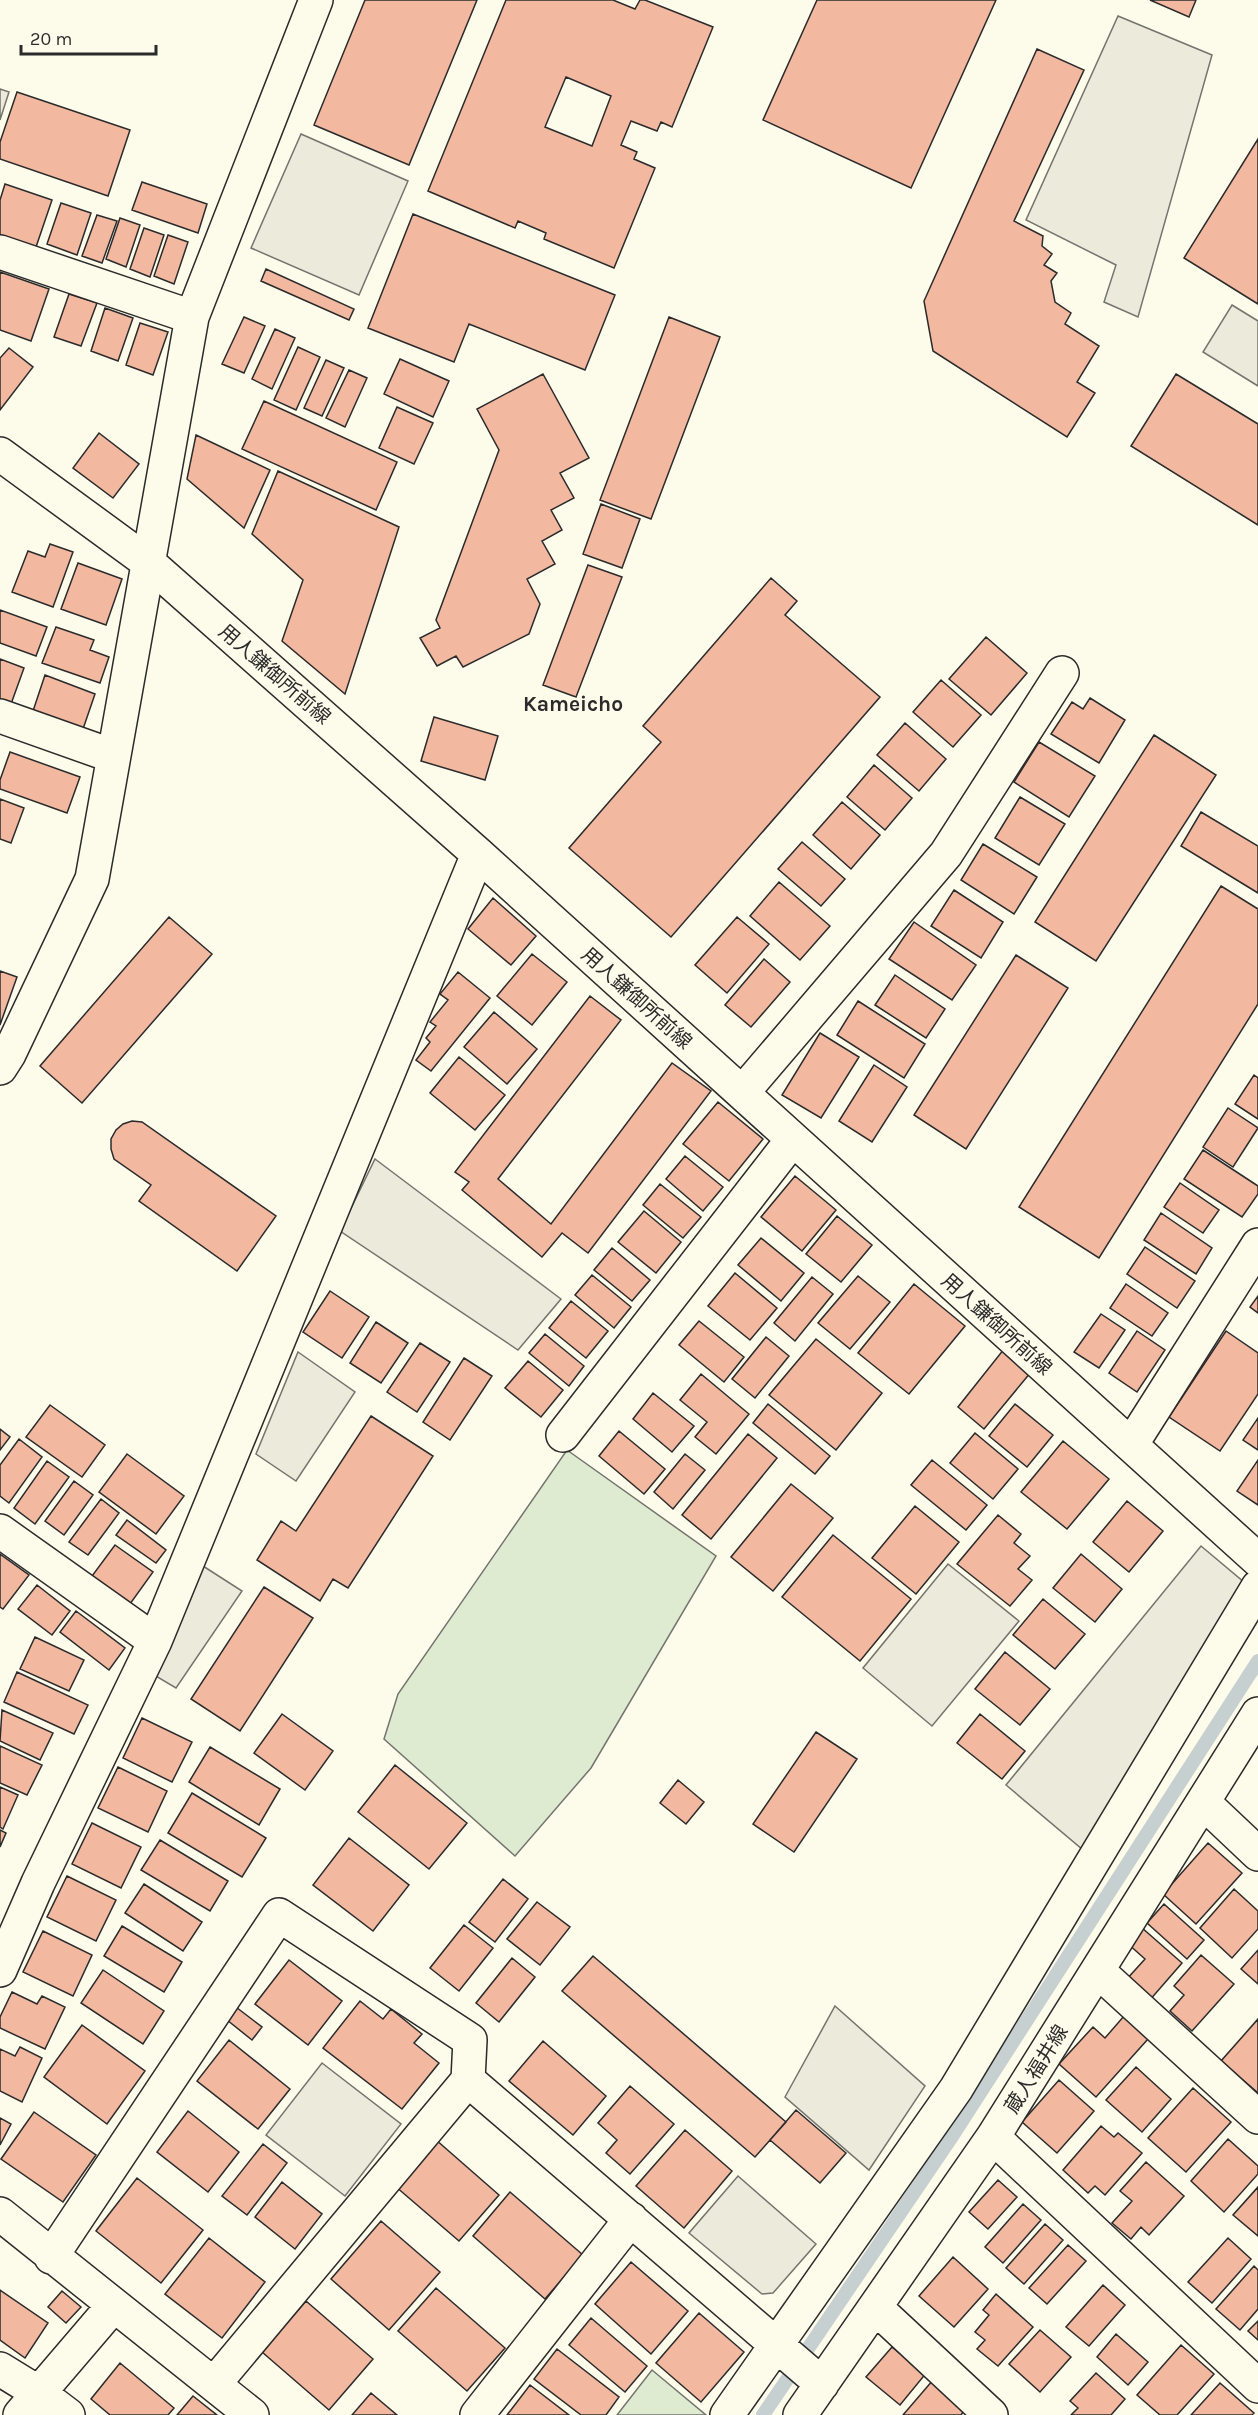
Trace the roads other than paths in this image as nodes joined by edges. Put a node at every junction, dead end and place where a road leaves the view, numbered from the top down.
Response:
1 (316, 0) edge
2 (0, 252) edge
3 (192, 317) junction
4 (0, 454) edge
5 (149, 562) junction
6 (1062, 673) dead end
7 (0, 716) edge
8 (113, 756) junction
9 (478, 854) junction
10 (3, 1058) edge
11 (742, 1093) junction
12 (793, 1139) junction
13 (1258, 1245) edge
14 (563, 1435) dead end
15 (1131, 1445) junction
16 (0, 1531) edge
17 (1258, 1560) edge
18 (1258, 1587) edge
19 (155, 1641) junction
20 (1258, 1714) edge
21 (1203, 1802) junction
22 (1258, 1854) edge
23 (0, 1970) edge
24 (1098, 1971) junction
25 (468, 2080) junction
26 (1258, 2117) edge
27 (993, 2137) junction
28 (0, 2214) edge
29 (631, 2219) junction
30 (51, 2257) junction
31 (114, 2305) junction
32 (876, 2308) junction
33 (800, 2365) junction
34 (0, 2369) edge
35 (214, 2384) junction
36 (1258, 2386) edge
37 (29, 2404) edge
38 (68, 2415) edge
39 (252, 2415) edge
40 (477, 2415) edge
41 (727, 2415) edge
42 (800, 2415) edge
43 (991, 2415) edge

1 - 3 street
2 - 3 street
3 - 5 street
4 - 5 street, 用人鎌御所前線
5 - 8 street
5 - 9 street, 用人鎌御所前線
6 - 11 street
7 - 8 street
8 - 10 street
9 - 11 street, 用人鎌御所前線
9 - 19 street
11 - 12 street, 用人鎌御所前線
12 - 14 street
12 - 15 street, 用人鎌御所前線
13 - 15 street
15 - 17 street, 用人鎌御所前線
16 - 19 street
18 - 33 street
19 - 23 street
20 - 21 street, 蔵人福井線
21 - 22 street
21 - 24 street, 蔵人福井線
24 - 26 street
24 - 27 street, 蔵人福井線
25 - 29 street
25 - 30 street
25 - 35 street
27 - 32 street, 蔵人福井線
27 - 36 street
28 - 30 street
29 - 33 street
29 - 40 street
30 - 31 street
31 - 35 street
31 - 37 street
32 - 33 street, 蔵人福井線
32 - 43 street
33 - 41 street
33 - 42 street, 蔵人福井線
34 - 37 street
35 - 39 street
37 - 38 street

